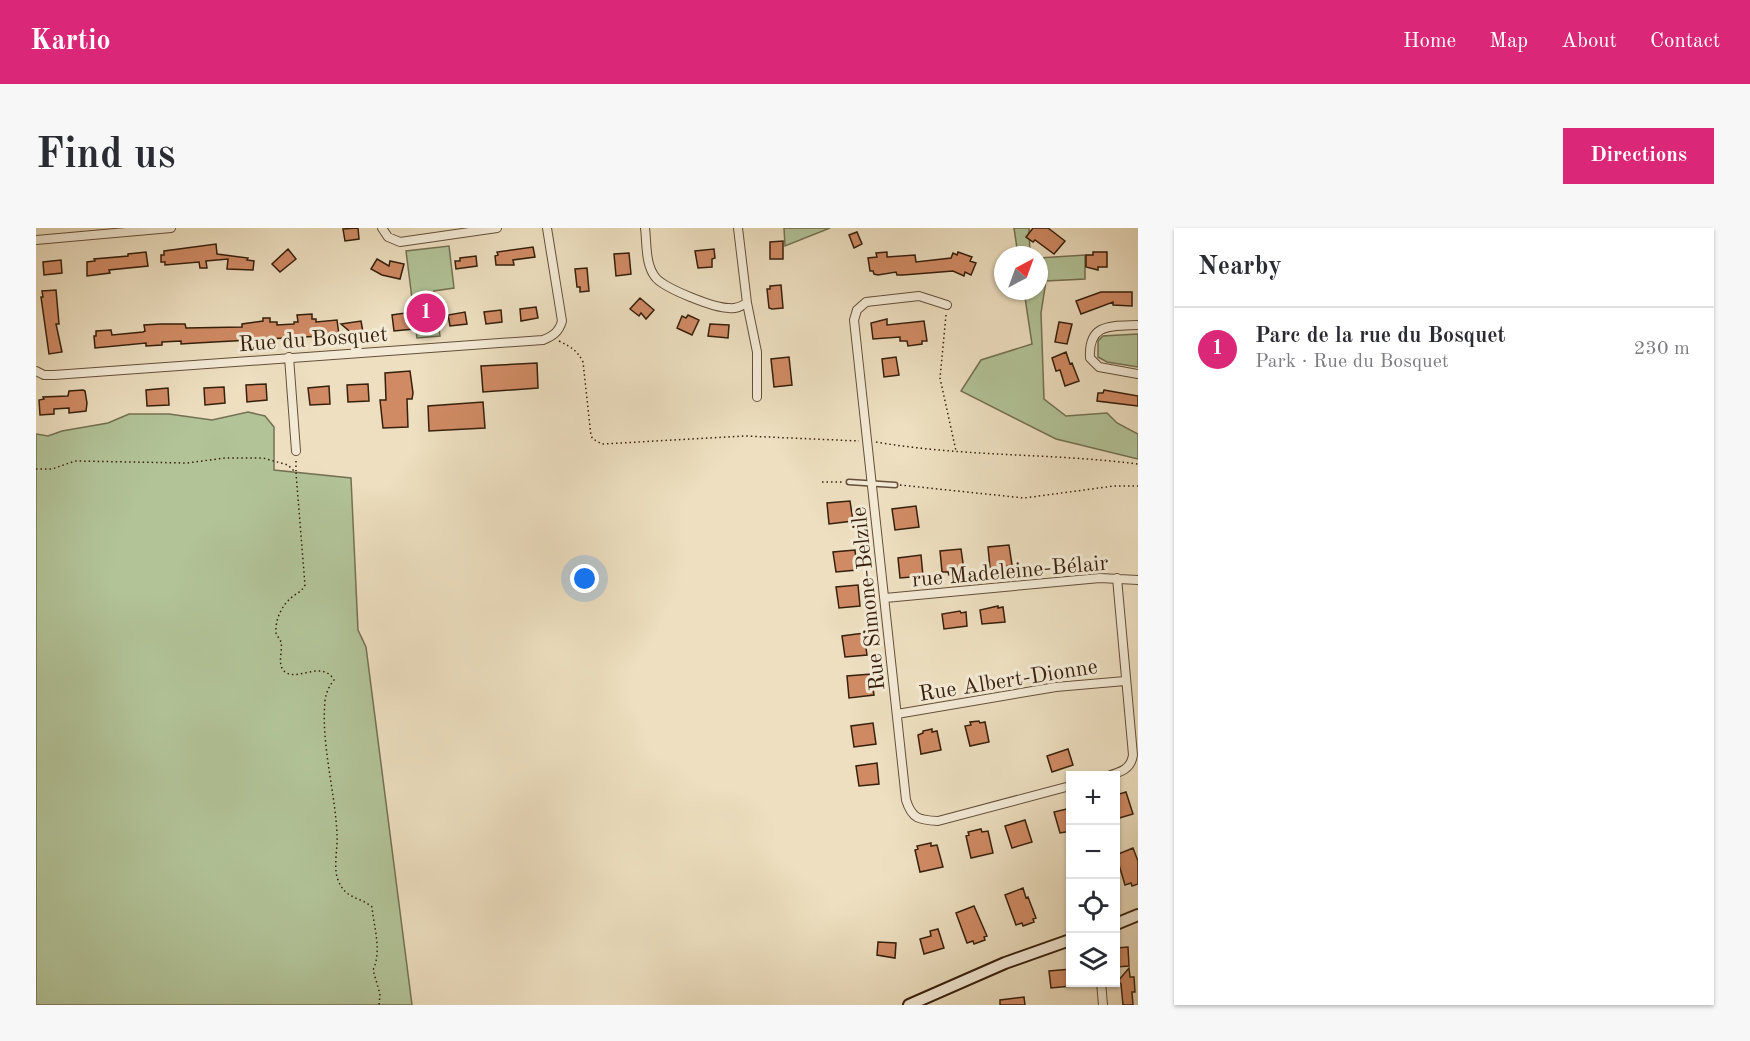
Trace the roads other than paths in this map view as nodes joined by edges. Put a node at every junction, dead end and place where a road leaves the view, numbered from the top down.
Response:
1 (171, 228) edge
2 (382, 228) edge
3 (497, 228) edge
4 (547, 228) edge
5 (645, 228) edge
6 (738, 228) edge
7 (36, 240) edge
8 (747, 303) junction
9 (948, 305) road end
10 (1138, 325) edge
11 (289, 357) junction
12 (36, 371) edge
13 (1138, 374) edge
14 (757, 397) dead end
15 (296, 451) road end
16 (849, 482) dead end
17 (872, 482) junction
18 (895, 485) road end
19 (1117, 578) junction
20 (1138, 580) edge
21 (885, 598) junction
22 (1125, 681) junction
23 (897, 714) junction
24 (1120, 771) edge
25 (1066, 787) edge
26 (1138, 915) edge
27 (1120, 922) edge
28 (1066, 942) edge
29 (1101, 987) edge
30 (916, 1003) edge
31 (1103, 1005) edge

1 - 7 street
2 - 3 street
4 - 11 street, Rue du Bosquet
5 - 8 street
6 - 8 street
8 - 14 street
9 - 17 street, Rue Simone-Belzile
10 - 13 street
11 - 12 street, Rue du Bosquet
11 - 15 street
16 - 17 lane
17 - 18 lane
17 - 21 street, Rue Simone-Belzile
19 - 20 street, rue Madeleine-Bélair
19 - 21 street, rue Madeleine-Bélair
19 - 22 street
21 - 23 street, Rue Simone-Belzile
22 - 23 street, Rue Albert-Dionne
22 - 24 street
23 - 25 street, Rue Simone-Belzile
26 - 27 street
28 - 30 street
29 - 31 street

